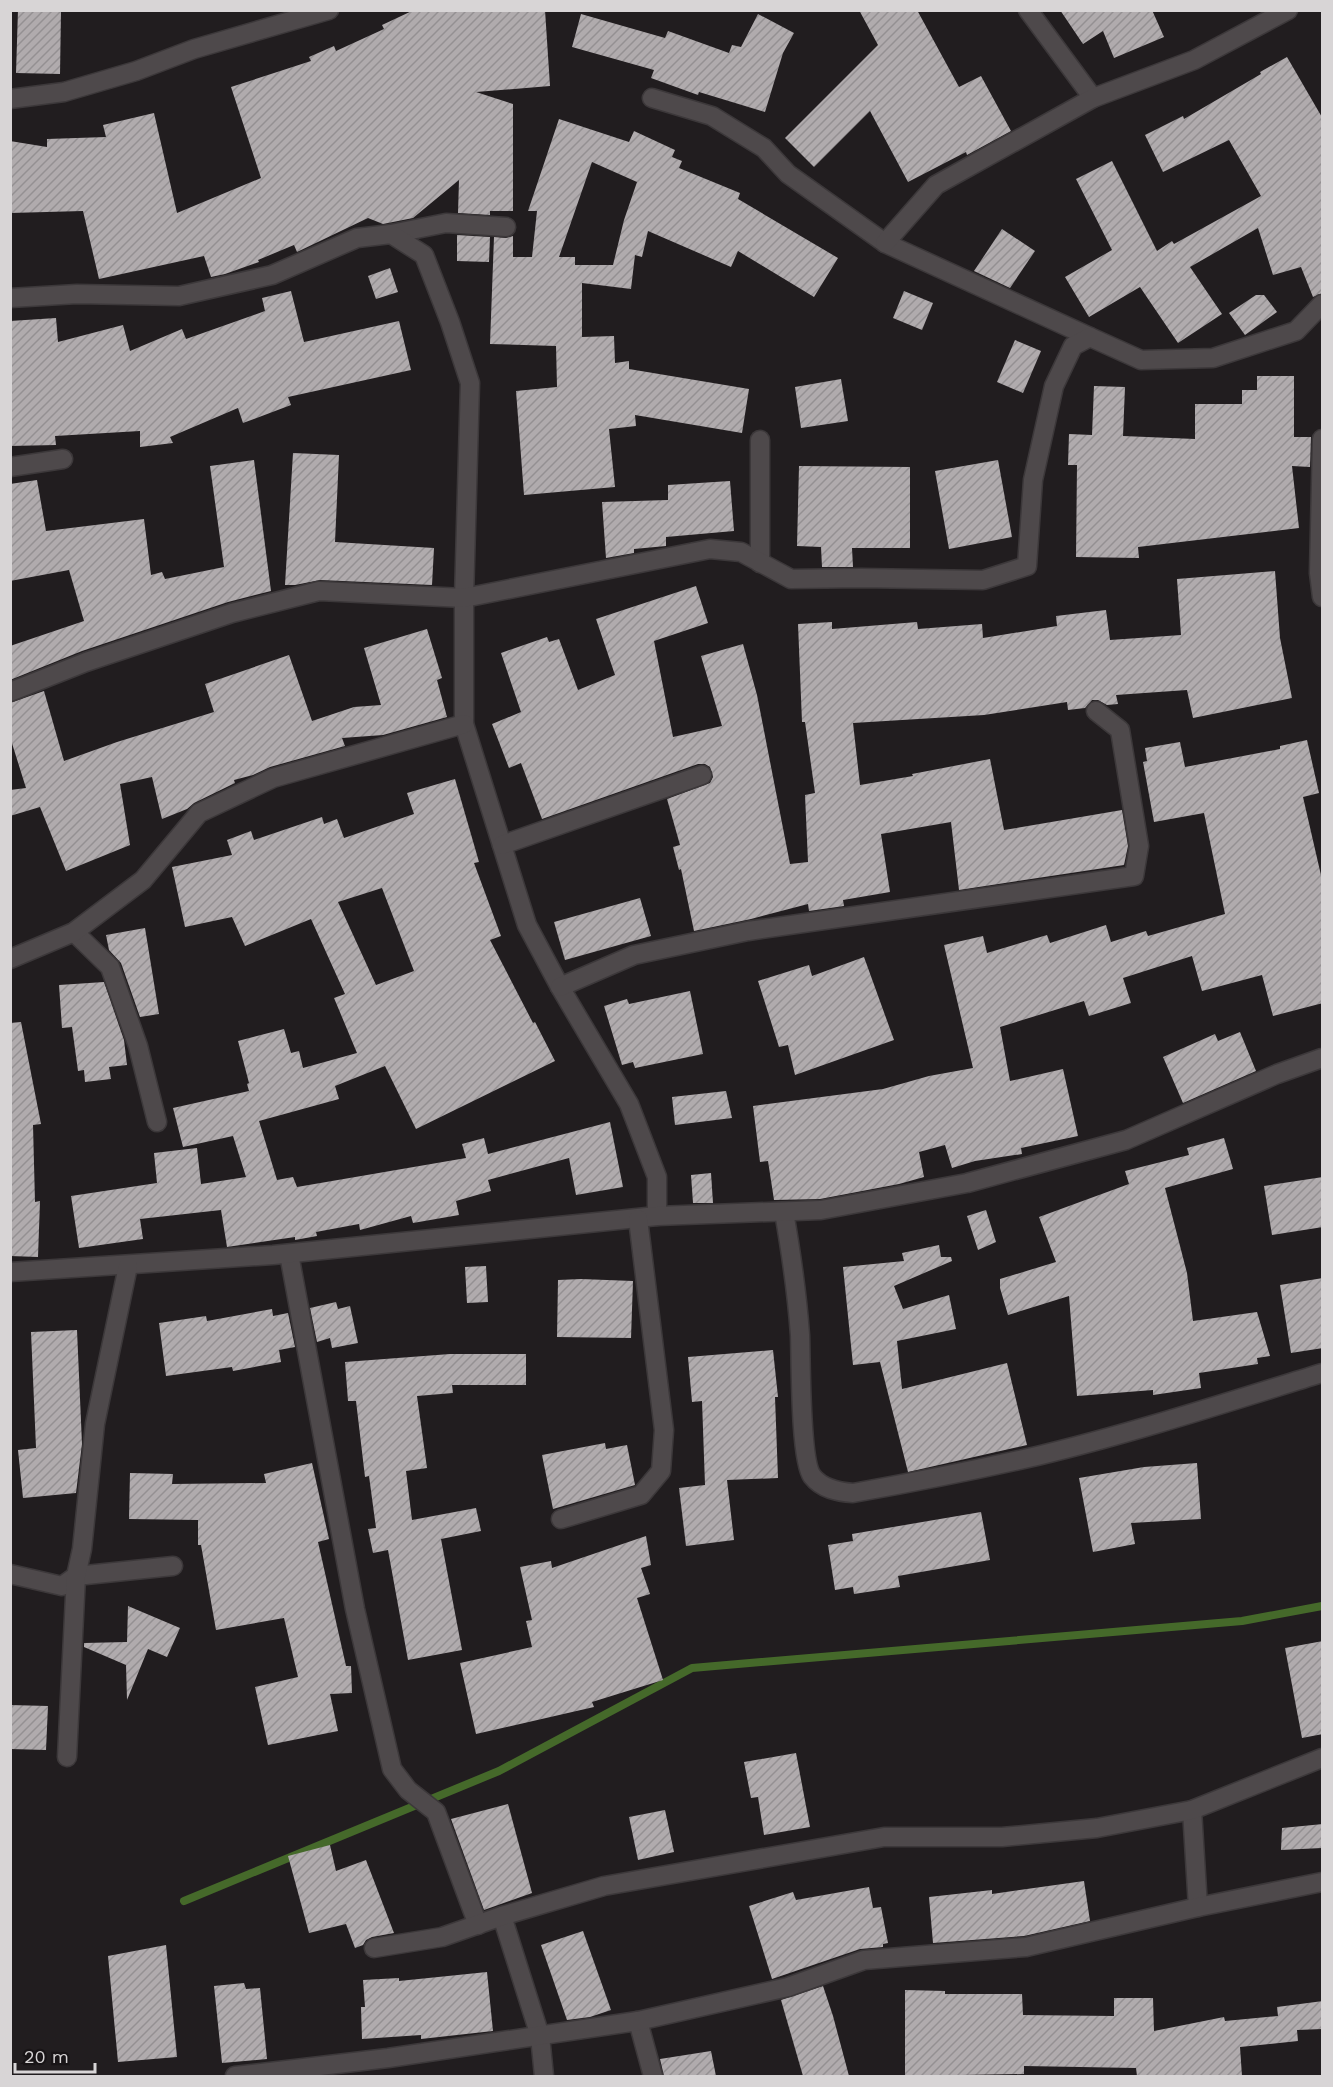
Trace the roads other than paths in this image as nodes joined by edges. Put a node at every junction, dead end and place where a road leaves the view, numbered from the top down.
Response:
1 (329, 10) edge
2 (1028, 10) edge
3 (1288, 10) edge
4 (652, 98) dead end
5 (1093, 98) junction
6 (10, 99) edge
7 (506, 227) dead end
8 (391, 234) junction
9 (885, 243) junction
10 (10, 298) edge
11 (1323, 304) edge
12 (1090, 337) junction
13 (1323, 439) edge
14 (760, 440) dead end
15 (63, 459) dead end
16 (10, 467) edge
17 (760, 563) junction
18 (1323, 597) edge
19 (464, 598) junction
20 (10, 692) edge
21 (1096, 711) dead end
22 (464, 724) junction
23 (702, 775) dead end
24 (502, 845) junction
25 (74, 932) junction
26 (10, 959) edge
27 (560, 987) junction
28 (1323, 1058) edge
29 (157, 1122) dead end
30 (784, 1212) junction
31 (657, 1216) junction
32 (638, 1219) junction
33 (289, 1254) junction
34 (128, 1266) junction
35 (10, 1272) edge
36 (1323, 1373) edge
37 (561, 1519) dead end
38 (173, 1566) dead end
39 (10, 1574) edge
40 (76, 1576) junction
41 (67, 1757) dead end
42 (1323, 1758) edge
43 (1192, 1810) junction
44 (1323, 1882) edge
45 (1198, 1907) junction
46 (502, 1916) junction
47 (478, 1925) junction
48 (374, 1948) dead end
49 (638, 2021) junction
50 (540, 2036) junction
51 (235, 2076) edge
52 (544, 2076) edge
53 (653, 2076) edge

1 - 6 street
2 - 5 street
3 - 5 street
4 - 9 street
5 - 9 street
7 - 8 street
8 - 10 street
8 - 19 street
9 - 12 street
11 - 12 street
12 - 17 street
13 - 18 street
14 - 17 street
15 - 16 street
17 - 19 street
19 - 20 street
19 - 22 street
21 - 27 street
22 - 24 street
22 - 25 street
23 - 24 street
24 - 27 street
25 - 26 street
25 - 29 street
27 - 31 street
28 - 30 street
30 - 31 street
30 - 36 street
31 - 32 street
32 - 33 street
32 - 37 street
33 - 34 street
33 - 47 street
34 - 35 street
34 - 40 street
38 - 40 street
39 - 40 street
40 - 41 street
42 - 43 street
43 - 45 street
43 - 46 street
44 - 45 street
45 - 49 street
46 - 47 street
46 - 50 street
47 - 48 street
49 - 50 street
49 - 53 street
50 - 51 street
50 - 52 street

